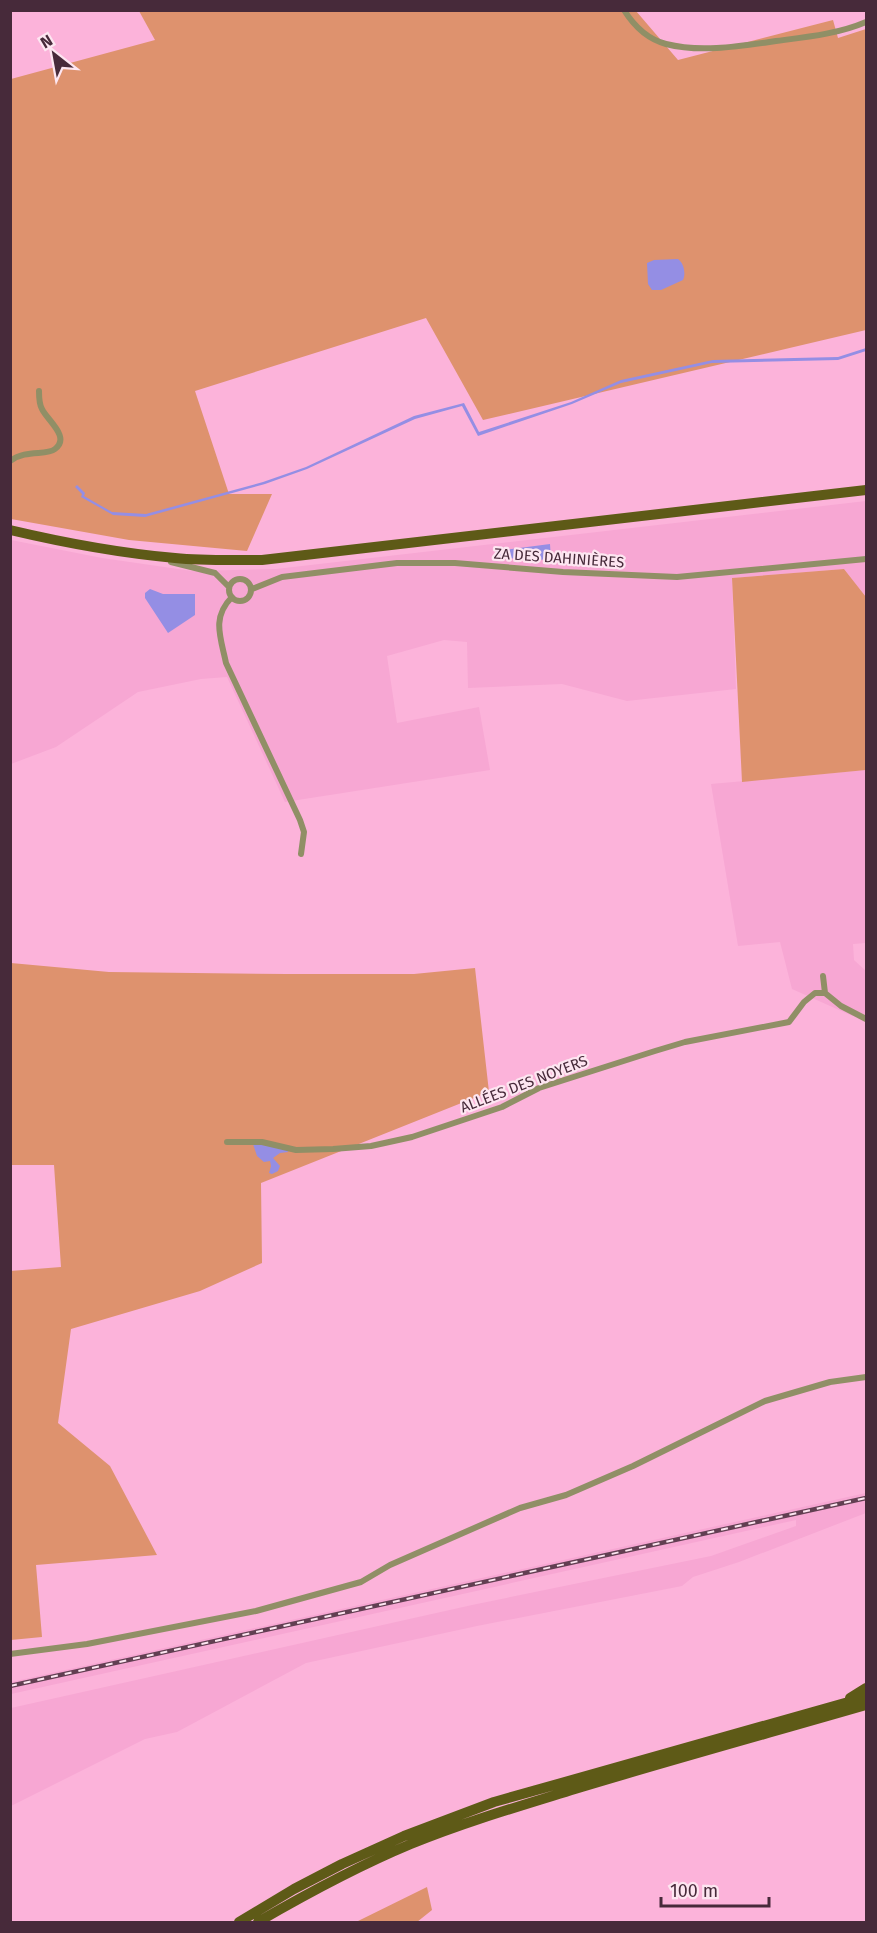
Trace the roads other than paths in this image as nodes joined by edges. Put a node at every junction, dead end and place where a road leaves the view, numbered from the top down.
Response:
1 (624, 10) edge
2 (867, 22) edge
3 (39, 391) dead end
4 (10, 461) edge
5 (867, 490) edge
6 (10, 530) edge
7 (141, 555) junction
8 (867, 559) edge
9 (230, 587) junction
10 (252, 589) junction
11 (232, 597) junction
12 (301, 854) dead end
13 (824, 976) dead end
14 (825, 993) junction
15 (867, 1019) edge
16 (227, 1142) dead end
17 (867, 1377) edge
18 (10, 1654) edge
19 (867, 1688) edge
20 (867, 1697) edge
21 (867, 1705) edge
22 (815, 1710) junction
23 (239, 1923) edge
24 (258, 1923) edge

1 - 2 street
3 - 4 street
5 - 7 main road
6 - 7 main road
7 - 9 street
8 - 10 street, ZA DES DAHINIÈRES
9 - 10 street
9 - 11 street
10 - 11 street
11 - 12 street
13 - 14 street
14 - 15 street
14 - 16 street, ALLÉES DES NOYERS
17 - 18 street
19 - 22 main road
20 - 22 main road
21 - 24 main road
22 - 23 main road

